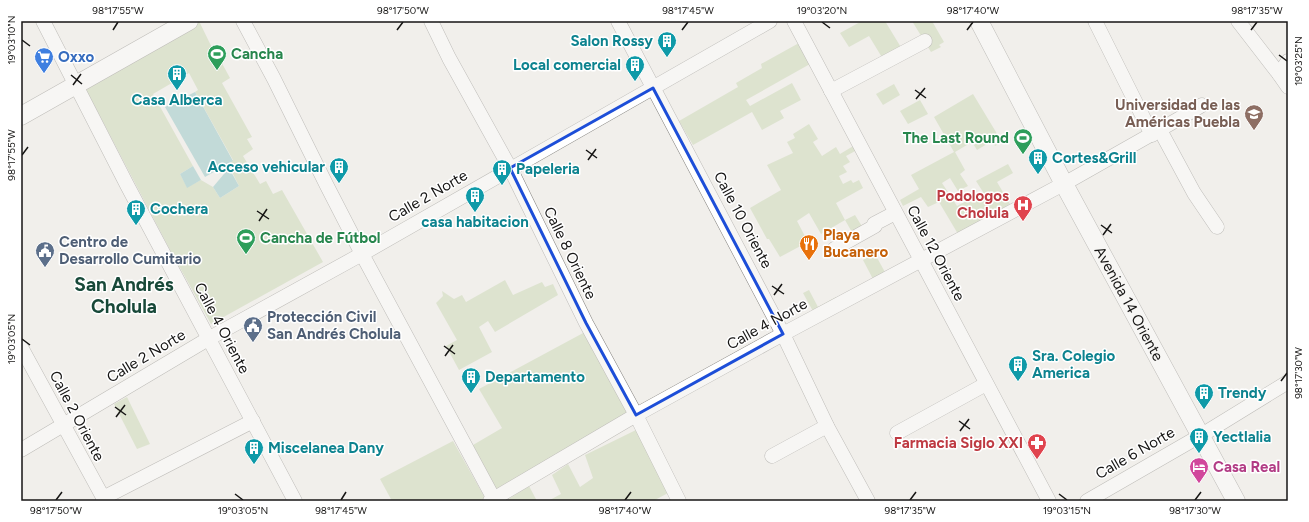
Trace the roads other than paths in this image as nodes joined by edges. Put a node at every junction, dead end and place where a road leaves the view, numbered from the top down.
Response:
1 (43, 21) edge
2 (189, 21) edge
3 (243, 21) edge
4 (431, 21) edge
5 (618, 21) edge
6 (770, 21) edge
7 (794, 21) edge
8 (980, 21) edge
9 (1095, 21) edge
10 (1238, 21) edge
11 (925, 41) dead end
12 (1288, 61) edge
13 (1280, 74) junction
14 (76, 85) junction
15 (653, 88) junction
16 (1288, 88) edge
17 (831, 91) junction
18 (1202, 105) dead end
19 (21, 116) edge
20 (1156, 132) junction
21 (510, 168) junction
22 (1064, 184) junction
23 (895, 213) junction
24 (1217, 227) dead end
25 (834, 249) dead end
26 (362, 254) junction
27 (921, 261) junction
28 (783, 334) junction
29 (208, 339) junction
30 (21, 347) edge
31 (1288, 382) edge
32 (986, 384) junction
33 (636, 415) junction
34 (253, 421) junction
35 (63, 426) junction
36 (827, 426) junction
37 (898, 433) dead end
38 (1200, 435) junction
39 (21, 450) edge
40 (772, 456) dead end
41 (104, 500) edge
42 (493, 500) edge
43 (295, 501) edge
44 (679, 501) edge
45 (868, 501) edge
46 (1049, 501) edge
47 (1087, 501) edge
48 (1236, 501) edge

1 - 14 street, Calle 4 Oriente
2 - 14 main road
3 - 26 street
4 - 21 street, Calle 8 Oriente
5 - 15 street, Calle 10 Oriente
6 - 15 street, Calle 2 Norte
7 - 17 street, Calle 12 Oriente
8 - 22 main road, Avenida 14 Oriente
9 - 20 street
10 - 13 street
11 - 17 street
12 - 13 street
13 - 16 street
14 - 19 main road
14 - 29 street, Calle 4 Oriente
15 - 21 street, Calle 2 Norte
15 - 28 street, Calle 10 Oriente
17 - 23 street, Calle 12 Oriente
18 - 20 street, Calle 4 Norte
20 - 22 street, Calle 4 Norte
20 - 24 street
21 - 26 street, Calle 2 Norte
21 - 33 street, Calle 8 Oriente
22 - 27 street, Calle 4 Norte
22 - 38 main road, Avenida 14 Oriente
23 - 25 street
23 - 27 street, Calle 12 Oriente
26 - 29 street, Calle 2 Norte
26 - 42 street
27 - 28 street, Calle 4 Norte
27 - 32 street, Calle 12 Oriente
28 - 33 street, Calle 4 Norte
28 - 36 street, Calle 10 Oriente
29 - 34 street, Calle 4 Oriente
29 - 35 street, Calle 2 Norte
30 - 35 street, Calle 2 Oriente
31 - 38 street, Calle 6 Norte
32 - 37 street
32 - 46 street, Calle 12 Oriente
33 - 42 street, Calle 4 Norte
33 - 44 street, Calle 8 Oriente
34 - 41 street
34 - 43 street, Calle 4 Oriente
35 - 39 street, Calle 2 Norte
35 - 41 street, Calle 2 Oriente
36 - 40 street
36 - 45 street, Calle 10 Oriente
38 - 47 street, Calle 6 Norte
38 - 48 main road, Avenida 14 Oriente

